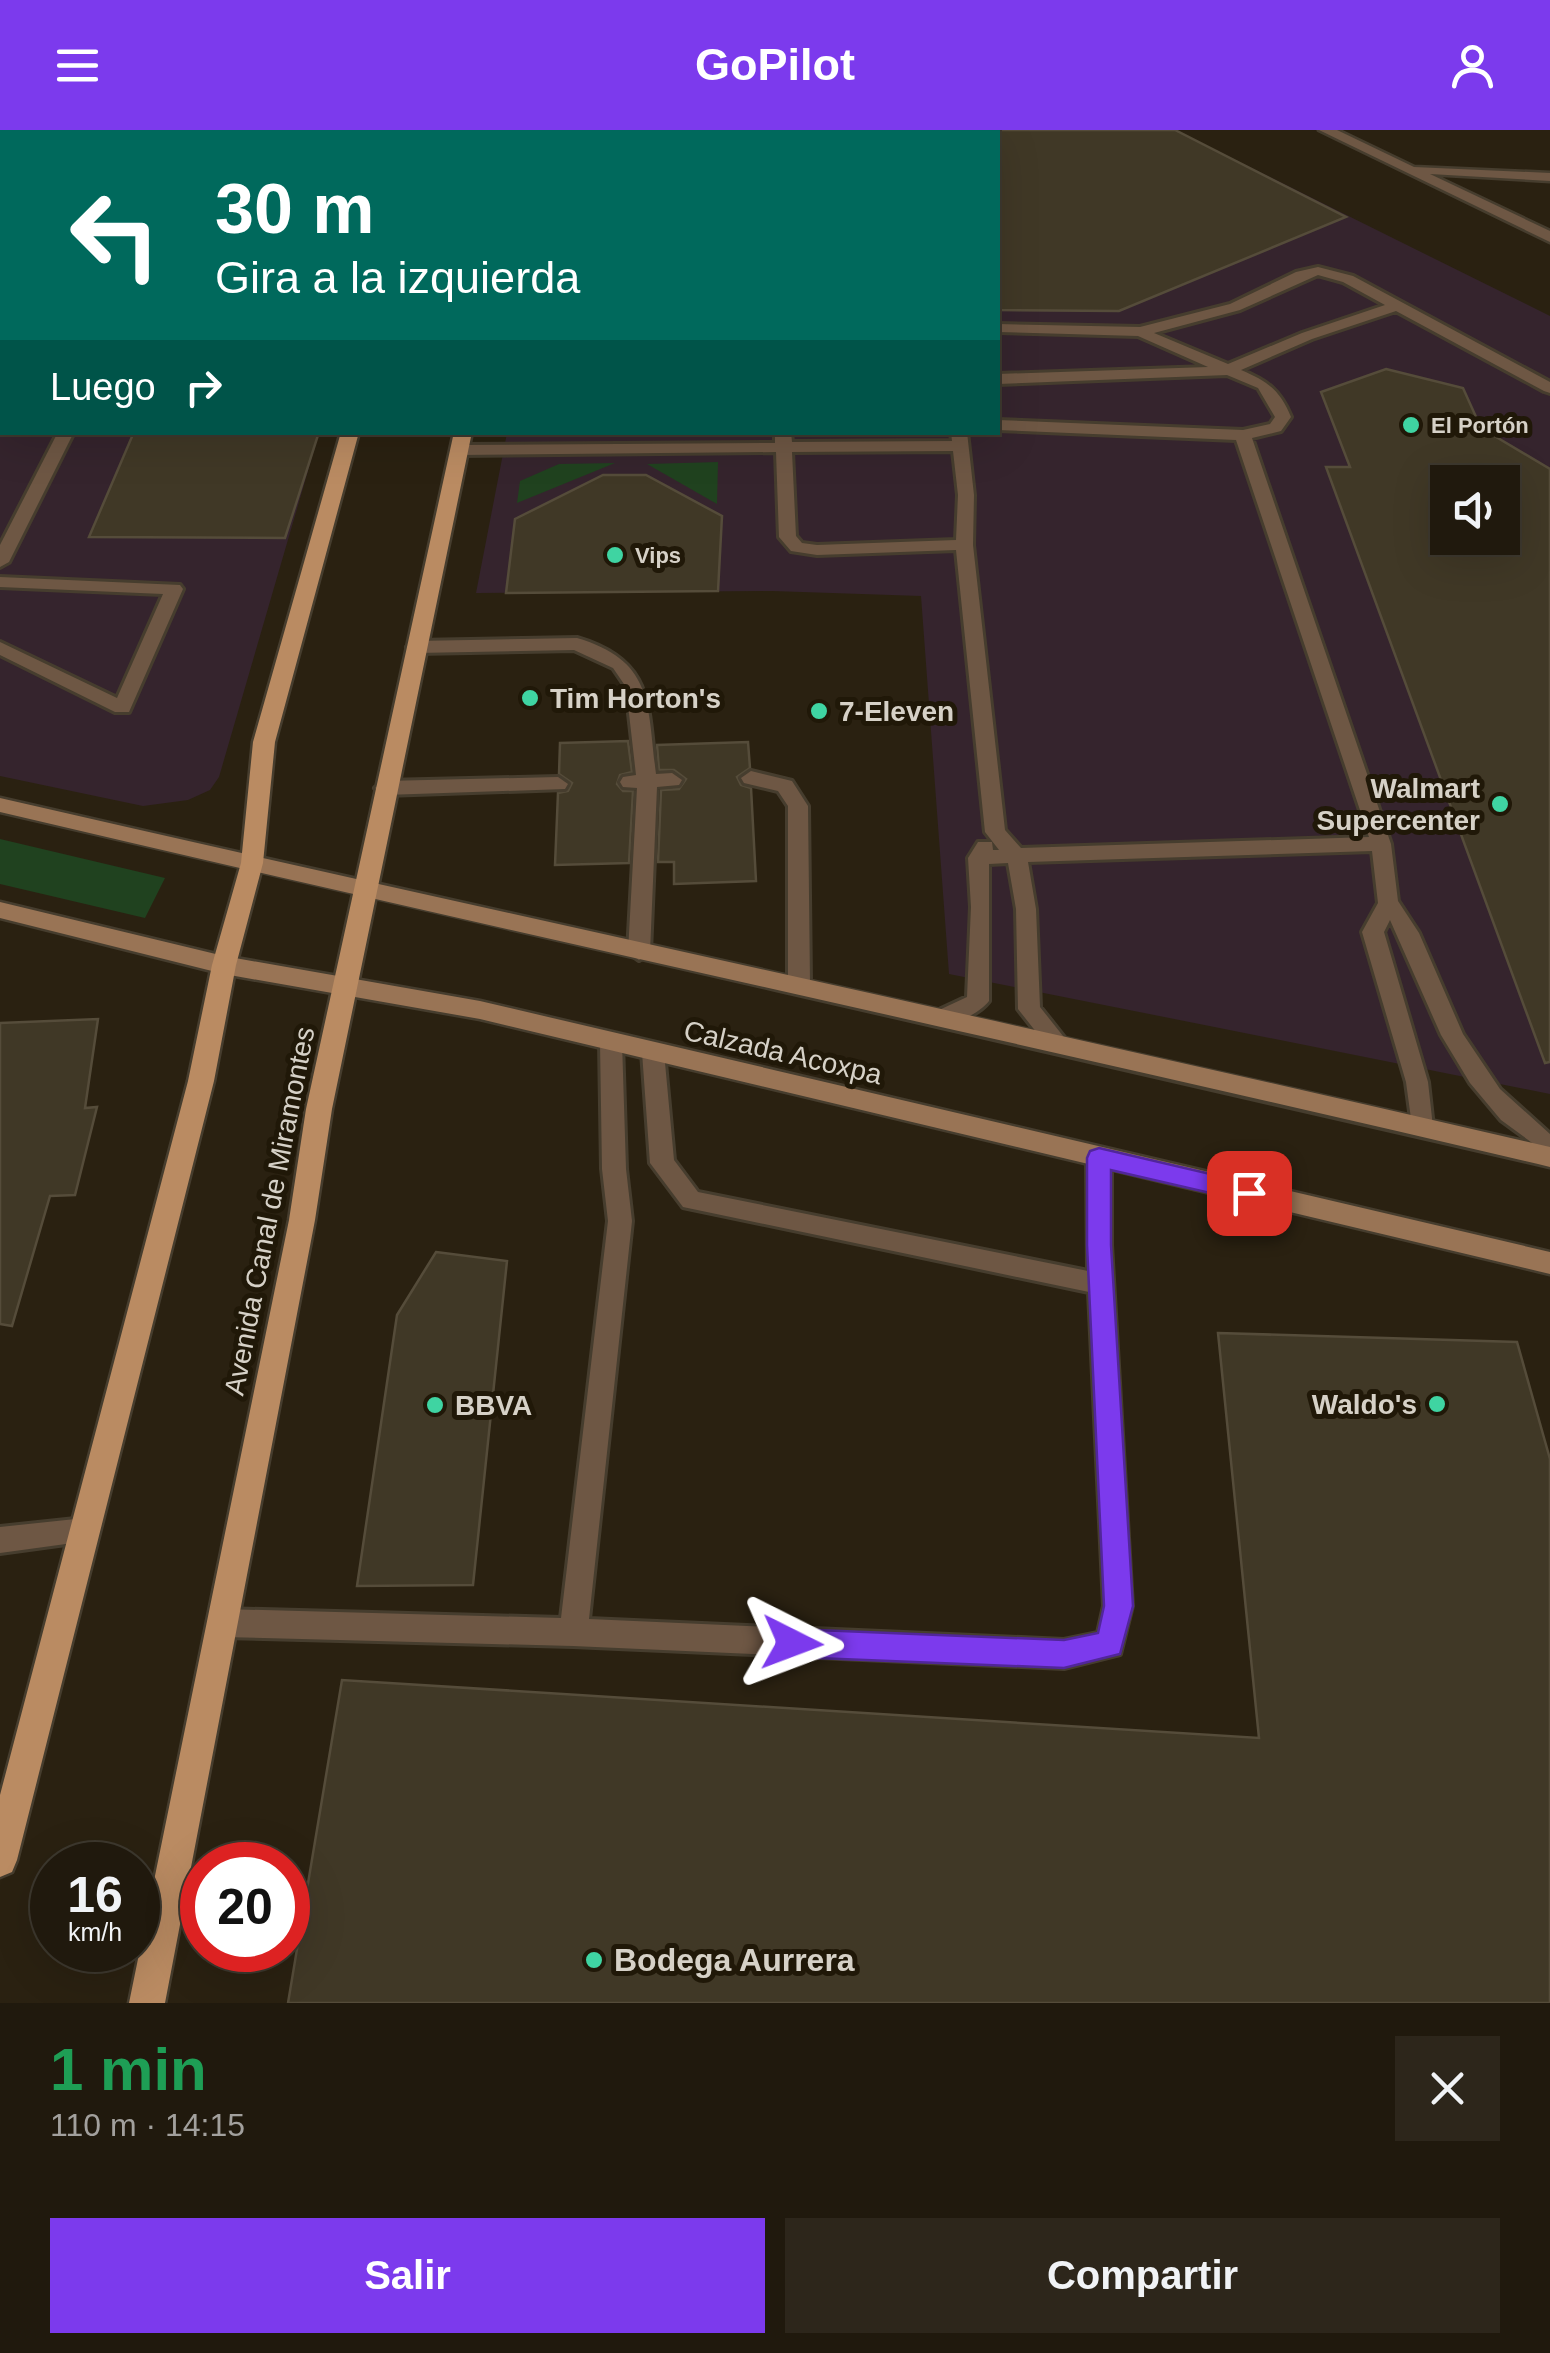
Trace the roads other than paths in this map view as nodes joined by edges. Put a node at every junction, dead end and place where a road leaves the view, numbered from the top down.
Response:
1 (1326, 130) edge
2 (1402, 168) junction
3 (1550, 177) edge
4 (1550, 237) edge
5 (1397, 306) junction
6 (1000, 328) edge
7 (1140, 332) junction
8 (1224, 371) junction
9 (1000, 379) edge
10 (1550, 388) edge
11 (1000, 425) edge
12 (1243, 434) junction
13 (64, 435) edge
14 (349, 435) edge
15 (784, 439) edge
16 (959, 440) edge
17 (461, 441) edge
18 (964, 544) junction
19 (0, 562) edge
20 (0, 582) edge
21 (416, 646) junction
22 (0, 648) edge
23 (751, 778) dead end
24 (672, 780) dead end
25 (638, 782) junction
26 (558, 784) dead end
27 (385, 788) junction
28 (0, 805) edge
29 (995, 832) junction
30 (1381, 844) junction
31 (1017, 857) junction
32 (978, 858) junction
33 (252, 863) junction
34 (364, 891) junction
35 (1388, 903) junction
36 (0, 910) edge
37 (639, 952) junction
38 (224, 965) junction
39 (348, 984) junction
40 (799, 984) junction
41 (945, 1017) junction
42 (1056, 1041) junction
43 (611, 1042) junction
44 (652, 1052) junction
45 (1420, 1127) junction
46 (1550, 1146) edge
47 (1550, 1157) edge
48 (1099, 1158) junction
49 (1550, 1263) edge
50 (1102, 1284) junction
51 (85, 1531) junction
52 (0, 1540) edge
53 (223, 1622) junction
54 (573, 1632) junction
55 (0, 1860) edge
56 (147, 2003) edge

1 - 2 street
2 - 3 street
2 - 4 street
5 - 7 lane
5 - 8 lane
5 - 10 lane
6 - 7 lane
7 - 8 lane
8 - 9 lane
8 - 12 lane
11 - 12 lane
12 - 30 lane
13 - 19 lane
14 - 33 main road
15 - 16 lane
15 - 17 lane
15 - 18 lane
16 - 18 lane
17 - 21 main road, Avenida Canal de Miramontes
18 - 29 lane
20 - 22 lane
21 - 25 lane
21 - 27 main road, Avenida Canal de Miramontes
23 - 40 lane
24 - 25 lane
25 - 37 lane
26 - 27 lane
27 - 34 main road, Avenida Canal de Miramontes
28 - 33 main road
29 - 31 lane
29 - 32 lane
30 - 31 lane
30 - 35 lane
31 - 32 lane
31 - 42 lane
32 - 41 lane
33 - 34 main road
33 - 38 main road
34 - 37 main road
34 - 39 main road, Avenida Canal de Miramontes
35 - 45 lane
35 - 46 lane
36 - 38 main road, Calzada Acoxpa
37 - 40 main road
38 - 39 main road, Calzada Acoxpa
38 - 51 main road
39 - 43 main road, Calzada Acoxpa
39 - 53 main road, Avenida Canal de Miramontes
40 - 41 main road
41 - 42 main road
42 - 45 main road
43 - 44 main road, Calzada Acoxpa
43 - 54 lane
44 - 48 main road, Calzada Acoxpa
44 - 50 lane
45 - 47 main road
48 - 49 main road, Calzada Acoxpa
48 - 50 lane
50 - 54 lane
51 - 52 lane
51 - 55 main road
53 - 54 lane
53 - 56 main road, Avenida Canal de Miramontes

